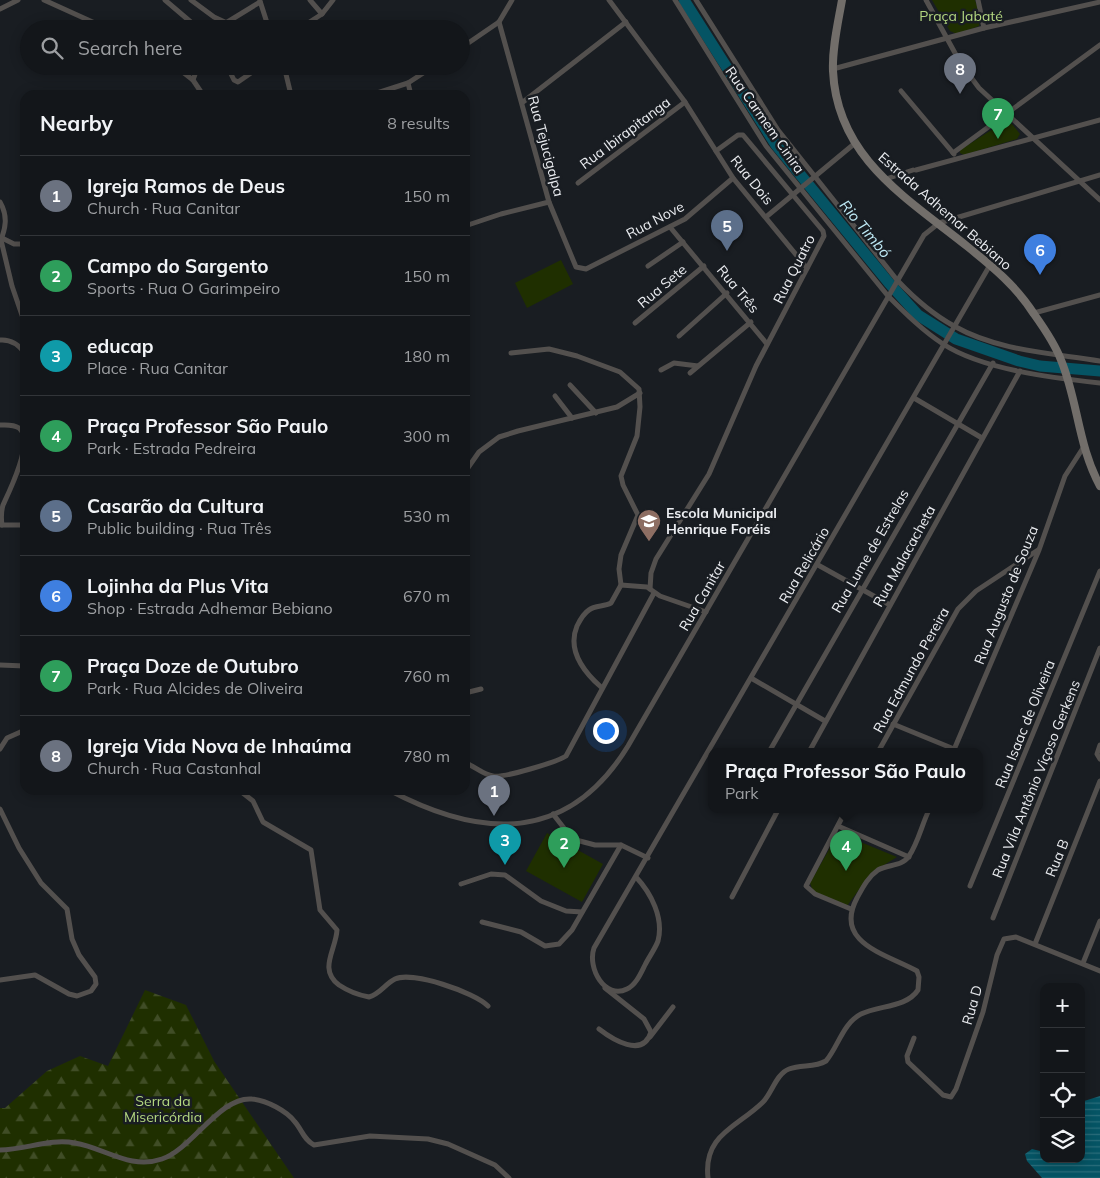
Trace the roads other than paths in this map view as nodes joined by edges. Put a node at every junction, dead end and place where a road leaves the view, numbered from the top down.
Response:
1 (18, 0) edge
2 (44, 0) edge
3 (166, 0) edge
4 (190, 0) edge
5 (310, 0) edge
6 (333, 0) edge
7 (512, 0) edge
8 (609, 0) edge
9 (675, 0) edge
10 (696, 0) edge
11 (842, 0) edge
12 (926, 0) edge
13 (978, 0) edge
14 (260, 1) edge
15 (1100, 2) edge
16 (0, 9) edge
17 (322, 14) junction
18 (88, 20) edge
19 (189, 20) edge
20 (221, 20) edge
21 (229, 20) edge
22 (266, 20) edge
23 (313, 20) edge
24 (499, 22) junction
25 (626, 22) junction
26 (984, 28) junction
27 (946, 38) junction
28 (470, 42) edge
29 (1100, 44) edge
30 (833, 69) junction
31 (186, 75) edge
32 (194, 75) edge
33 (233, 75) edge
34 (247, 75) edge
35 (286, 75) edge
36 (420, 75) edge
37 (192, 80) junction
38 (408, 83) junction
39 (199, 90) edge
40 (290, 90) edge
41 (386, 90) edge
42 (410, 90) edge
43 (901, 91) dead end
44 (522, 102) junction
45 (685, 102) junction
46 (1007, 115) junction
47 (1100, 120) edge
48 (1035, 138) junction
49 (854, 144) junction
50 (716, 151) junction
51 (953, 153) junction
52 (958, 159) junction
53 (1100, 175) edge
54 (733, 178) junction
55 (813, 178) junction
56 (886, 179) junction
57 (1081, 182) junction
58 (578, 183) dead end
59 (801, 188) junction
60 (793, 194) junction
61 (1100, 200) edge
62 (0, 202) edge
63 (549, 202) junction
64 (766, 217) junction
65 (939, 223) junction
66 (470, 224) edge
67 (670, 227) junction
68 (1, 240) edge
69 (683, 242) junction
70 (20, 244) edge
71 (990, 265) junction
72 (648, 266) dead end
73 (704, 266) junction
74 (807, 268) junction
75 (582, 270) joint
76 (896, 281) junction
77 (727, 294) junction
78 (889, 294) junction
79 (1100, 295) edge
80 (20, 309) edge
81 (1034, 313) junction
82 (751, 322) junction
83 (635, 323) dead end
84 (953, 328) junction
85 (679, 336) dead end
86 (0, 340) edge
87 (945, 343) junction
88 (768, 344) junction
89 (20, 347) edge
90 (510, 353) dead end
91 (1060, 357) junction
92 (1100, 362) edge
93 (993, 363) junction
94 (698, 366) junction
95 (660, 370) dead end
96 (1020, 371) junction
97 (690, 373) dead end
98 (1067, 377) junction
99 (1100, 383) edge
100 (570, 385) dead end
101 (640, 393) junction
102 (555, 396) dead end
103 (914, 398) junction
104 (596, 413) junction
105 (572, 418) junction
106 (957, 423) junction
107 (0, 425) edge
108 (20, 430) edge
109 (982, 438) junction
110 (1083, 448) junction
111 (20, 458) edge
112 (470, 465) edge
113 (1100, 486) edge
114 (1, 525) edge
115 (20, 525) edge
116 (1039, 550) junction
117 (818, 565) junction
118 (1100, 571) edge
119 (621, 585) junction
120 (861, 589) junction
121 (652, 591) junction
122 (890, 605) junction
123 (706, 612) junction
124 (1100, 648) edge
125 (0, 665) edge
126 (20, 666) edge
127 (751, 678) junction
128 (601, 688) junction
129 (481, 689) dead end
130 (470, 692) edge
131 (795, 704) junction
132 (826, 722) junction
133 (893, 724) junction
134 (20, 732) edge
135 (1100, 745) edge
136 (711, 748) edge
137 (770, 748) edge
138 (811, 748) edge
139 (880, 748) edge
140 (946, 748) edge
141 (954, 748) edge
142 (0, 749) edge
143 (708, 753) edge
144 (1100, 759) edge
145 (470, 766) edge
146 (1100, 781) edge
147 (246, 795) edge
148 (399, 795) edge
149 (0, 809) edge
150 (776, 813) edge
151 (844, 813) edge
152 (927, 813) edge
153 (553, 814) junction
154 (838, 826) junction
155 (620, 845) junction
156 (909, 857) junction
157 (648, 858) junction
158 (636, 877) junction
159 (461, 884) dead end
160 (970, 886) dead end
161 (732, 897) dead end
162 (851, 909) junction
163 (582, 912) junction
164 (992, 918) dead end
165 (1100, 921) edge
166 (482, 922) dead end
167 (1034, 944) junction
168 (1083, 963) junction
169 (1100, 971) edge
170 (0, 980) edge
171 (602, 983) junction
172 (488, 1006) dead end
173 (673, 1007) dead end
174 (599, 1029) dead end
175 (914, 1038) dead end
176 (648, 1039) junction
177 (0, 1150) edge
178 (509, 1178) edge
179 (708, 1178) edge

1 - 16 street
2 - 18 street
3 - 19 street
4 - 20 street
5 - 17 street
6 - 17 street
7 - 24 street
8 - 25 street, Rua Dois
9 - 59 street, Rua Carmem Cinira
10 - 55 street, Rua Carmem Cinira
11 - 30 main road, Estrada Adhemar Bebiano
12 - 27 street
13 - 26 street
14 - 21 street
14 - 22 street
15 - 26 street
17 - 23 street
24 - 28 street
24 - 44 street, Rua Tejucigalpa
25 - 44 street
25 - 45 street, Rua Dois
26 - 27 street
27 - 30 street
27 - 46 street
29 - 46 street
30 - 49 main road, Estrada Adhemar Bebiano
31 - 37 street
32 - 37 street
33 - 34 street
35 - 40 street
36 - 38 street
37 - 39 street
38 - 41 street
38 - 42 street
43 - 51 street
44 - 63 street, Rua Tejucigalpa
45 - 50 street, Rua Dois
45 - 58 street, Rua Ibirapitanga
46 - 48 street
46 - 51 street
47 - 48 street
48 - 52 street
48 - 57 street
49 - 55 street
49 - 56 main road, Estrada Adhemar Bebiano
50 - 54 street, Rua Dois
50 - 60 street
51 - 52 street
52 - 56 street
53 - 57 street
54 - 64 street, Rua Dois
54 - 67 street, Rua Nove
55 - 59 street
55 - 76 street, Rua Carmem Cinira
56 - 65 main road, Estrada Adhemar Bebiano
57 - 61 street
57 - 65 street
59 - 60 street
59 - 78 street, Rua Carmem Cinira
60 - 64 street
60 - 74 street, Rua Quatro
62 - 68 street
63 - 66 street
63 - 75 street, Rua Tejucigalpa
64 - 74 street, Rua Dois
65 - 71 main road, Estrada Adhemar Bebiano
65 - 76 street, Rua Canitar
67 - 69 street, Rua Três
67 - 75 street, Rua Nove
68 - 70 street
68 - 80 street
69 - 72 street
69 - 73 street, Rua Três
71 - 81 main road, Estrada Adhemar Bebiano
71 - 84 street, Rua Relicário
73 - 77 street, Rua Três
73 - 83 street, Rua Sete
74 - 88 street, Rua Quatro
76 - 78 street, Rua Canitar
76 - 84 street, Rua Carmem Cinira
77 - 82 street, Rua Três
77 - 85 street
78 - 87 street, Rua Carmem Cinira
78 - 123 street, Rua Canitar
79 - 81 street
81 - 91 main road, Estrada Adhemar Bebiano
82 - 88 street, Rua Três
82 - 94 street
84 - 87 street, Rua Relicário
84 - 91 street, Rua Carmem Cinira
86 - 89 street
87 - 93 street, Rua Carmem Cinira
87 - 103 street, Rua Relicário
88 - 121 street, Rua Quatro
90 - 101 street
91 - 92 street, Rua Carmem Cinira
91 - 98 main road, Estrada Adhemar Bebiano
93 - 96 street, Rua Carmem Cinira
93 - 106 street, Rua Lume de Estrelas
94 - 95 street
94 - 97 street
96 - 98 street, Rua Carmem Cinira
96 - 109 street, Rua Malacacheta
98 - 99 street, Rua Carmem Cinira
98 - 110 main road, Estrada Adhemar Bebiano
100 - 104 street
101 - 104 street
101 - 119 street
102 - 105 street
103 - 106 street
103 - 117 street, Rua Relicário
104 - 105 street
105 - 112 street
106 - 109 street
106 - 120 street, Rua Lume de Estrelas
107 - 108 street
109 - 122 street, Rua Malacacheta
110 - 113 main road, Estrada Adhemar Bebiano
110 - 116 street, Rua Augusto de Souza
111 - 114 street
114 - 115 street
116 - 133 street, Rua Edmundo Pereira
116 - 141 street, Rua Augusto de Souza
117 - 120 street
117 - 127 street, Rua Relicário
118 - 160 street, Rua Isaac de Oliveira
119 - 121 street
119 - 128 street
120 - 122 street
120 - 131 street, Rua Lume de Estrelas
121 - 123 street
121 - 128 street
122 - 132 street, Rua Malacacheta
123 - 153 street, Rua Canitar
124 - 164 street, Rua Vila Antônio Viçoso Gerkens
125 - 126 street
127 - 131 street
127 - 136 street, Rua Relicário
128 - 145 street
129 - 130 street
131 - 132 street
131 - 137 street, Rua Lume de Estrelas
132 - 138 street, Rua Malacacheta
133 - 139 street, Rua Edmundo Pereira
133 - 140 street
134 - 142 street
135 - 144 street
143 - 157 street, Rua Relicário
146 - 167 street, Rua B
147 - 172 street
148 - 153 street, Rua Canitar
149 - 170 street
150 - 161 street
151 - 154 street
152 - 156 street
153 - 155 street
154 - 156 street
154 - 162 street
155 - 157 street
155 - 163 street
156 - 162 street
157 - 158 street, Rua Relicário
158 - 171 street, Rua Relicário
158 - 171 street
159 - 163 street
162 - 179 street
163 - 166 street
165 - 168 street
167 - 168 street, Rua D
167 - 175 street, Rua D
168 - 169 street, Rua D
171 - 176 street
173 - 176 street
174 - 176 street
177 - 178 street

